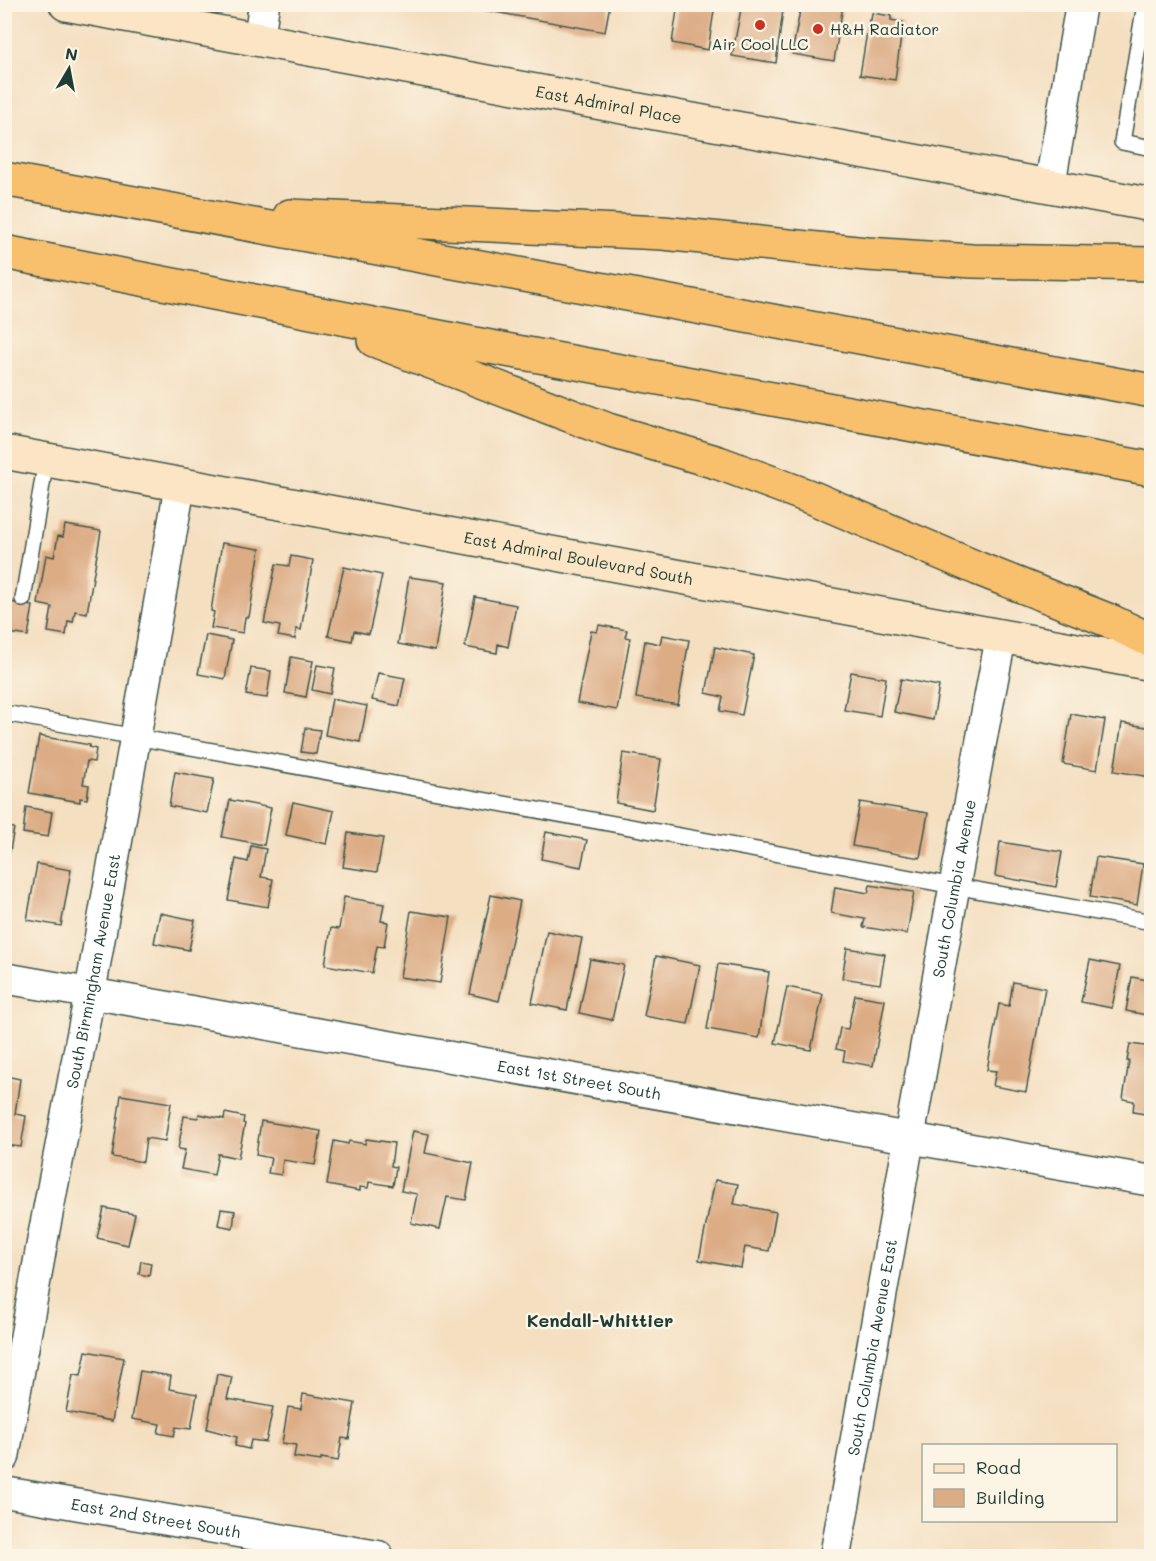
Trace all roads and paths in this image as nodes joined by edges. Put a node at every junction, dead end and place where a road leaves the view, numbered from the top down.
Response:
1 (66, 4) edge
2 (264, 4) edge
3 (1081, 4) edge
4 (1145, 4) edge
5 (259, 40) junction
6 (1152, 148) edge
7 (4, 179) edge
8 (1050, 185) junction
9 (1152, 205) edge
10 (163, 210) junction
11 (4, 252) edge
12 (1152, 264) edge
13 (291, 308) junction
14 (1152, 391) edge
15 (4, 452) edge
16 (46, 459) junction
17 (1152, 470) edge
18 (180, 484) junction
19 (23, 599) dead end
20 (1001, 637) junction
21 (1152, 641) edge
22 (1152, 664) edge
23 (4, 713) edge
24 (135, 737) junction
25 (953, 886) junction
26 (1152, 922) edge
27 (4, 978) edge
28 (90, 993) junction
29 (910, 1139) junction
30 (1152, 1181) edge
31 (4, 1457) edge
32 (4, 1492) edge
33 (378, 1557) edge
34 (835, 1557) edge

1 - 5 main road, East Admiral Place
2 - 5 street
3 - 8 street
4 - 6 lane
5 - 8 main road, East Admiral Place
7 - 10 highway
8 - 9 main road, East Admiral Place
10 - 12 highway
10 - 14 highway
11 - 13 highway
13 - 17 highway
13 - 21 highway
15 - 16 main road, East Admiral Boulevard South
16 - 18 main road, East Admiral Boulevard South
16 - 19 lane
18 - 20 main road, East Admiral Boulevard South
18 - 24 street, South Birmingham Avenue East
20 - 22 main road, East Admiral Boulevard South
20 - 25 street, South Columbia Avenue
23 - 24 lane
24 - 25 lane
24 - 28 street, South Birmingham Avenue East
25 - 26 lane
25 - 29 street, South Columbia Avenue
27 - 28 street, East 1st Street South
28 - 29 street, East 1st Street South
28 - 31 street, South Birmingham Avenue East
29 - 30 street, East 1st Street South
29 - 34 street, South Columbia Avenue East
32 - 33 street, East 2nd Street South

